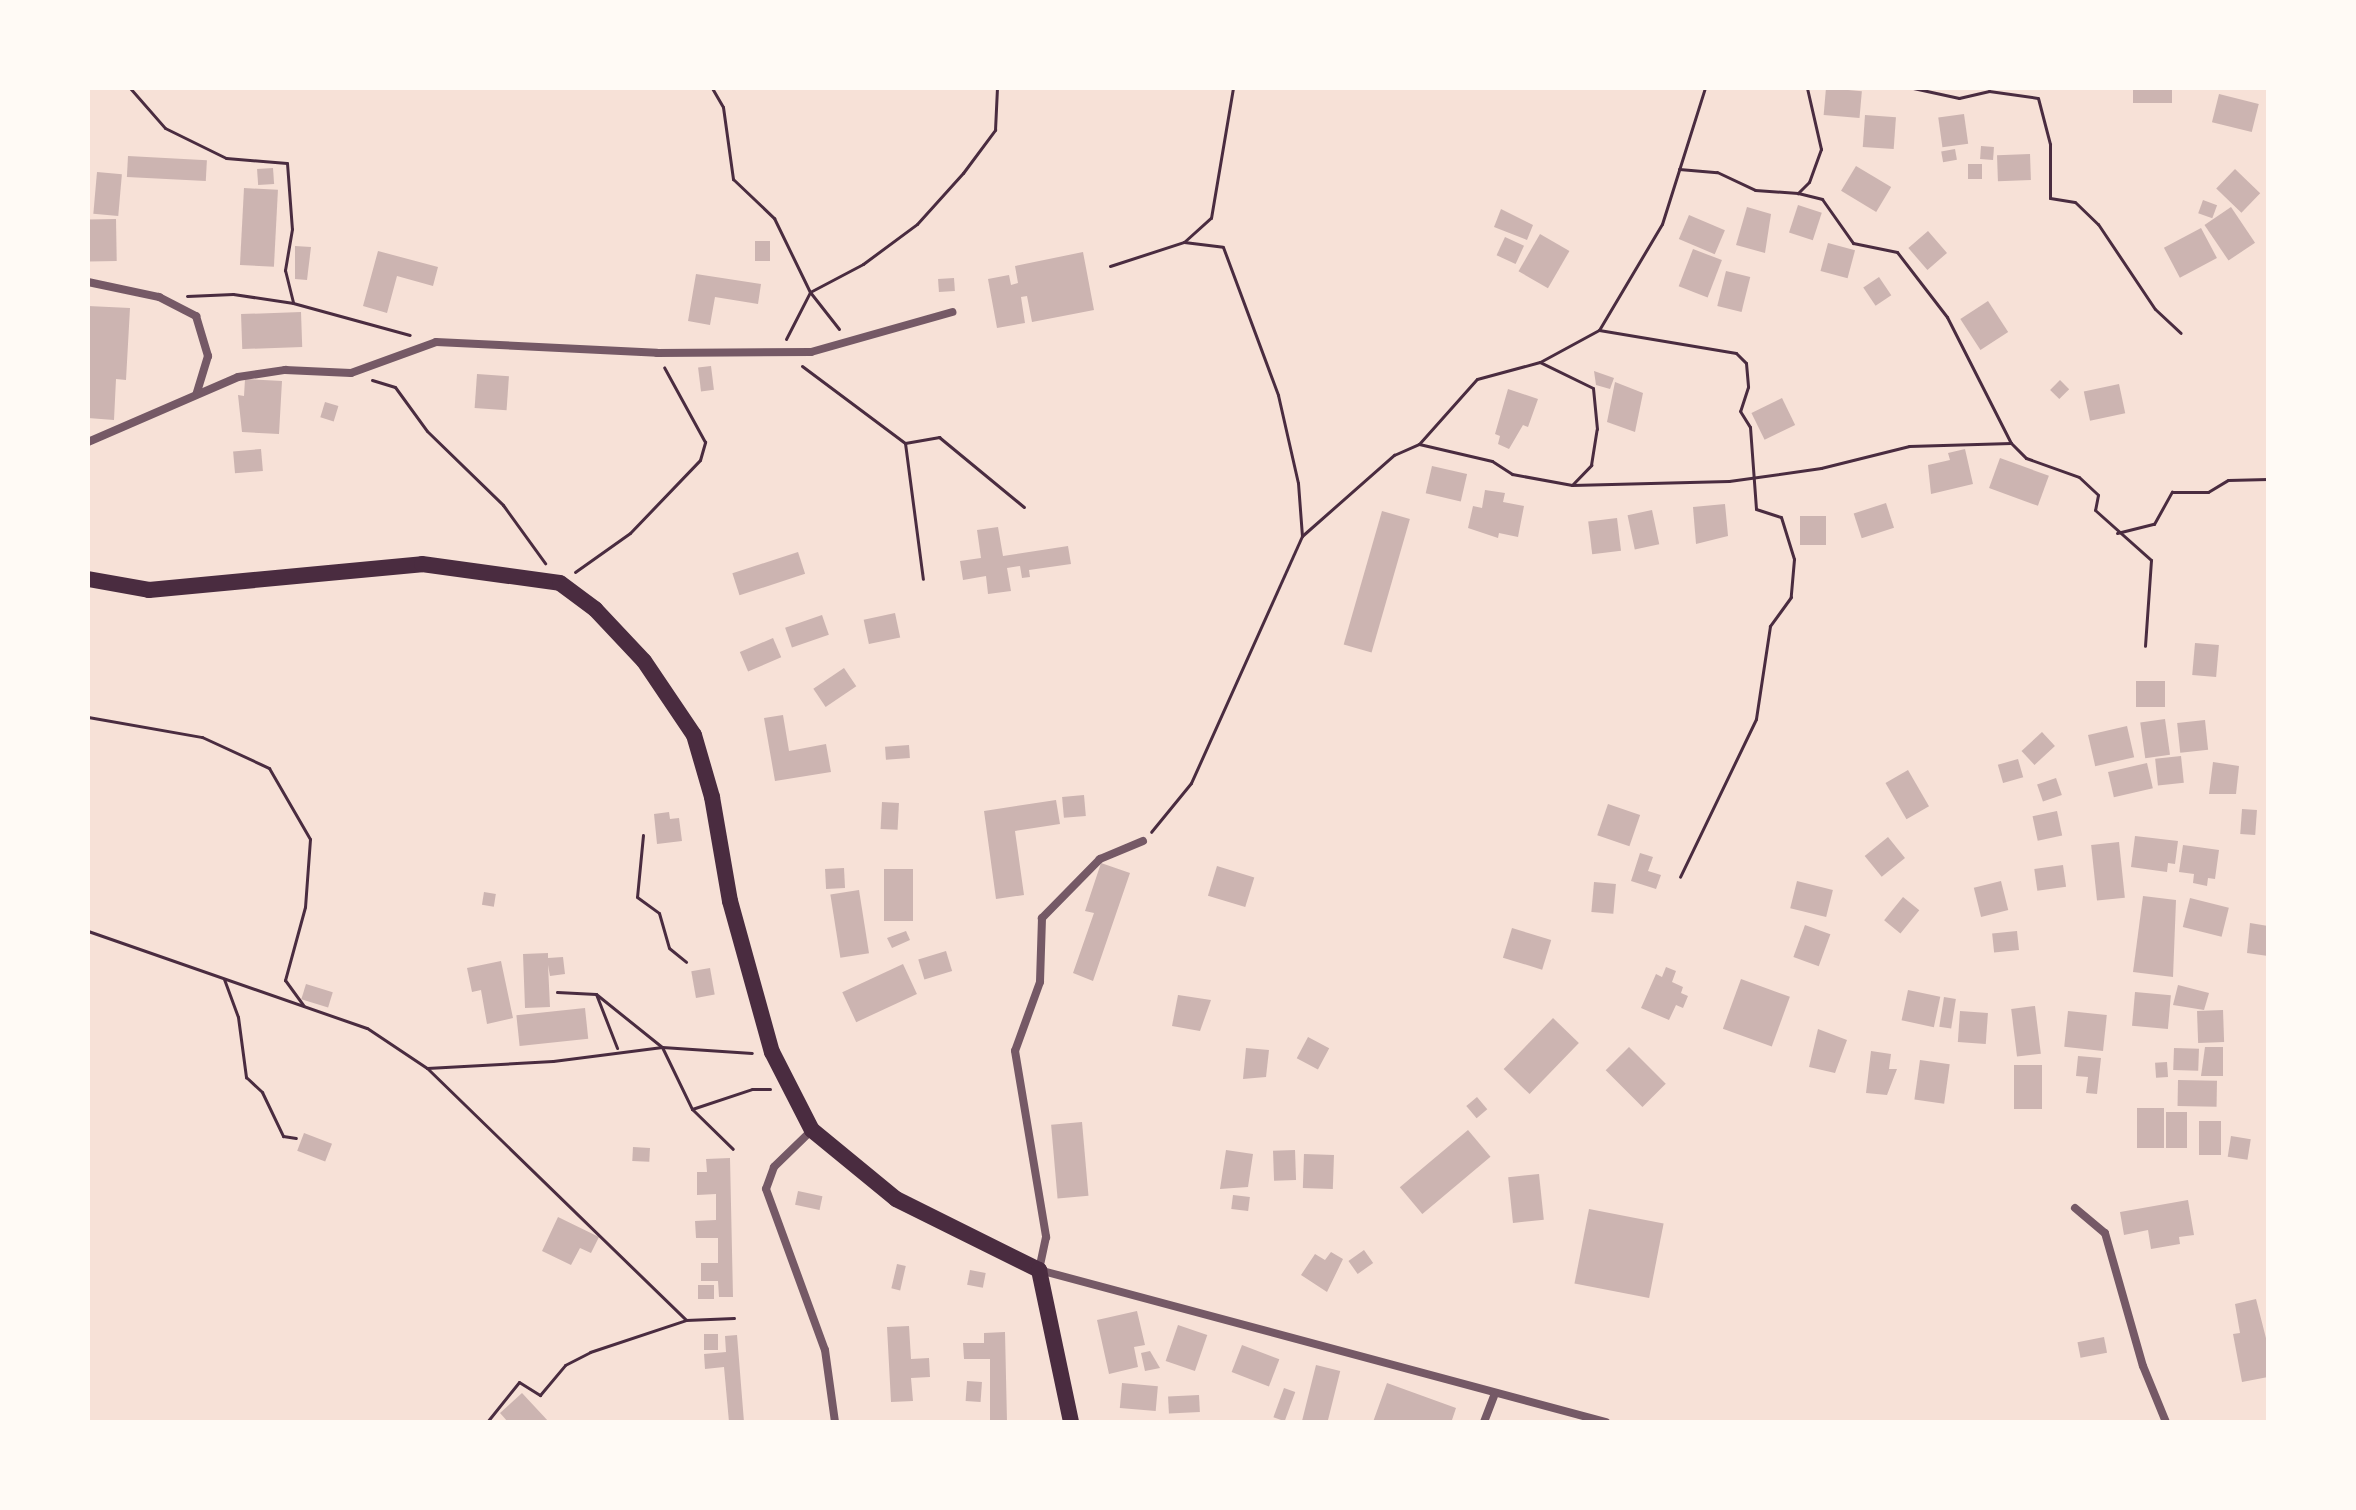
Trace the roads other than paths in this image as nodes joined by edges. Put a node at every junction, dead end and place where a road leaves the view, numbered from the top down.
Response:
1 (88, 282) edge
2 (952, 312) dead end
3 (197, 393) junction
4 (88, 442) edge
5 (88, 579) edge
6 (1143, 841) road end
7 (812, 1130) junction
8 (2075, 1208) dead end
9 (1039, 1270) junction
10 (1495, 1394) junction
11 (835, 1422) edge
12 (1071, 1422) edge
13 (1484, 1422) edge
14 (1606, 1422) edge
15 (2166, 1422) edge

1 - 3 street
2 - 3 street
3 - 4 street
5 - 7 main road
6 - 9 street
7 - 9 main road
7 - 11 street
8 - 15 street
9 - 10 street
9 - 12 main road
10 - 13 street
10 - 14 street

